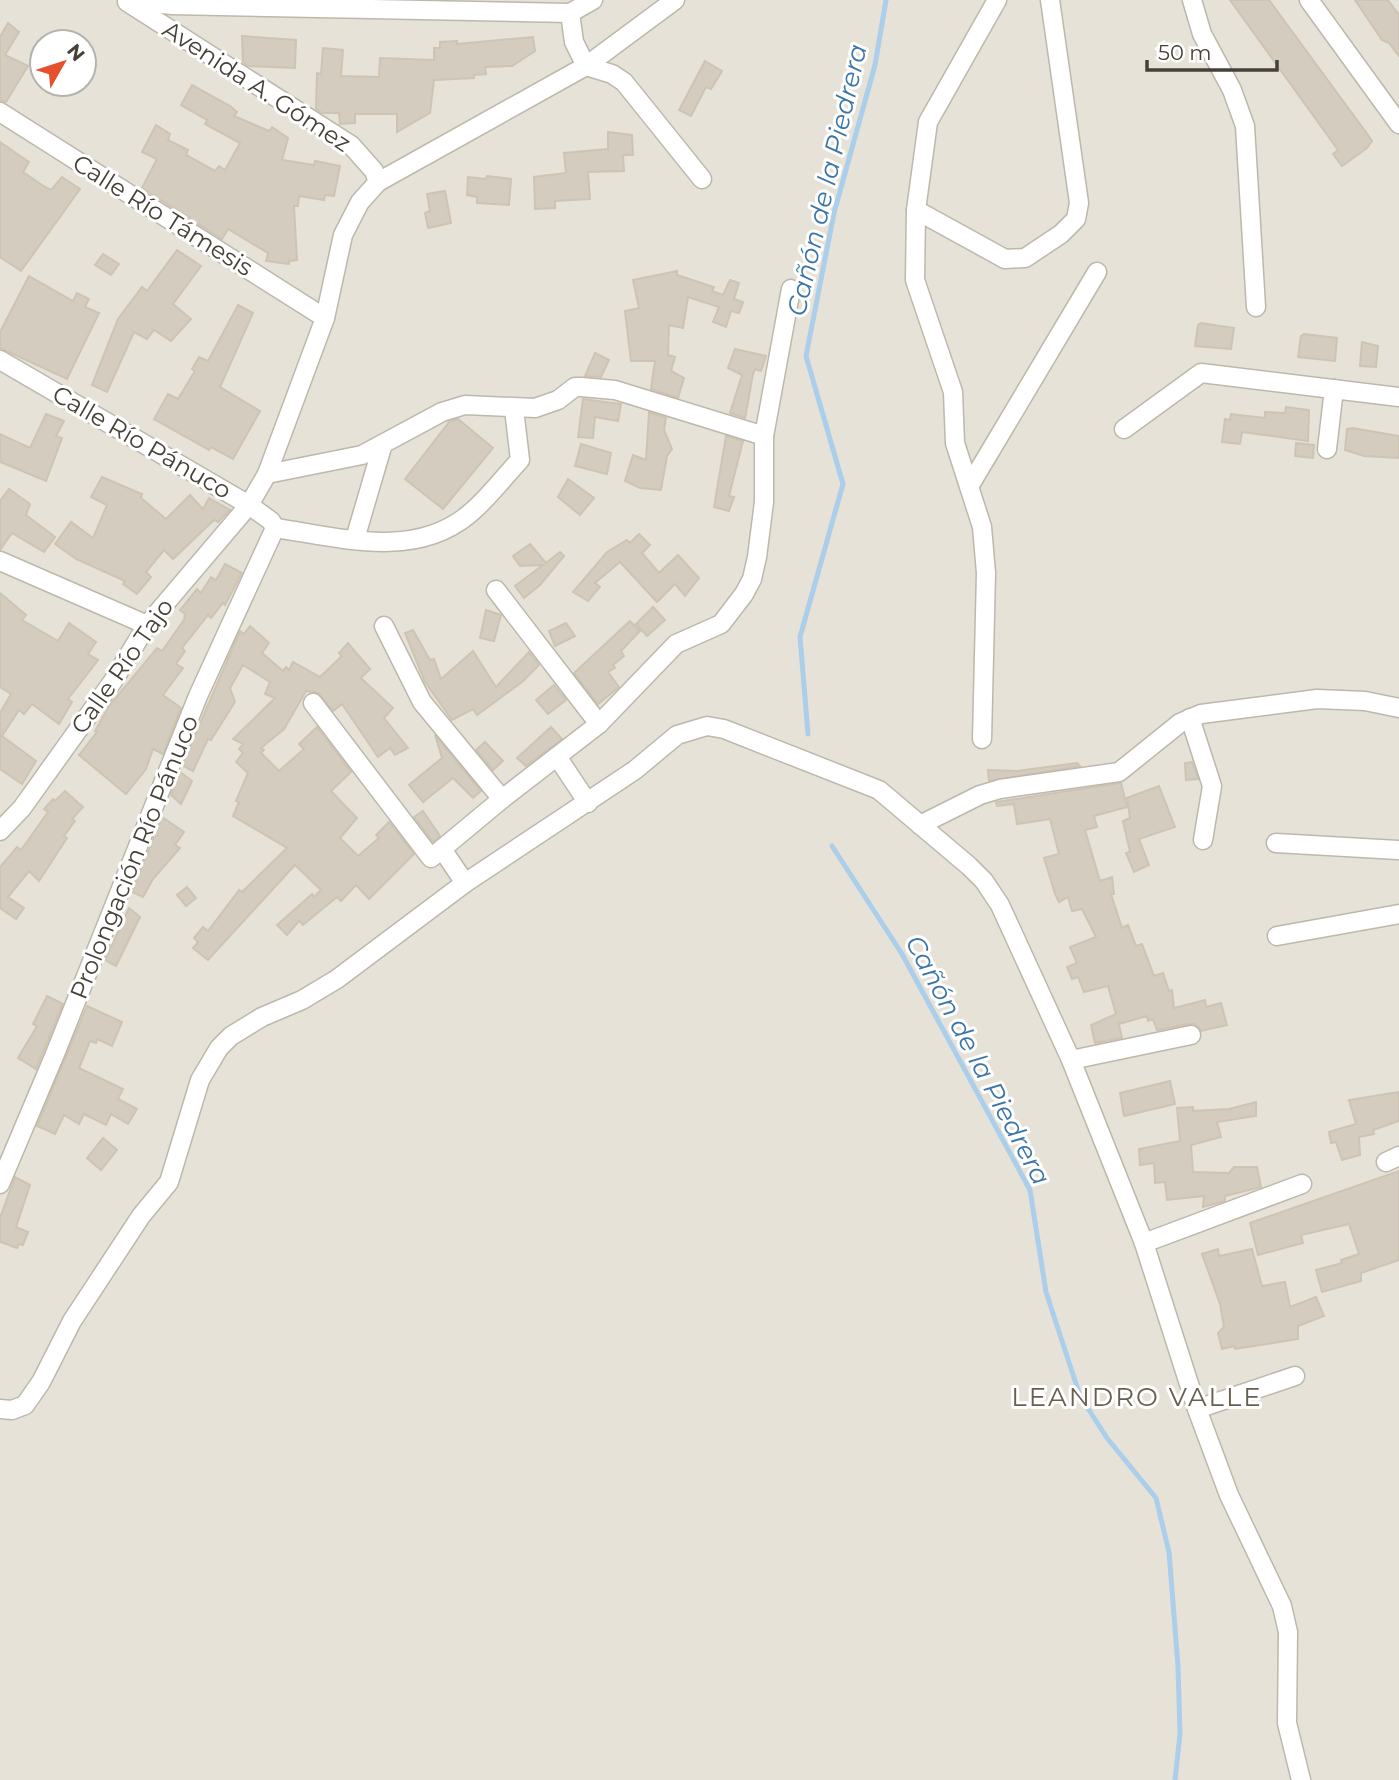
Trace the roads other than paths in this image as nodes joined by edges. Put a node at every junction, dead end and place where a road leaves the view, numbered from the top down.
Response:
1 (127, 0) edge
2 (593, 0) edge
3 (675, 0) edge
4 (997, 0) edge
5 (1050, 0) edge
6 (1192, 0) edge
7 (1309, 0) edge
8 (172, 3) edge
9 (570, 13) junction
10 (170, 28) junction
11 (586, 66) junction
12 (0, 111) edge
13 (1399, 124) edge
14 (702, 179) dead end
15 (378, 182) junction
16 (916, 210) junction
17 (1097, 272) dead end
18 (791, 289) dead end
19 (1256, 307) dead end
20 (325, 318) junction
21 (0, 360) edge
22 (1334, 389) junction
23 (1399, 397) edge
24 (514, 409) junction
25 (1124, 429) dead end
26 (764, 436) junction
27 (382, 447) junction
28 (1327, 449) dead end
29 (267, 474) junction
30 (970, 485) junction
31 (249, 505) junction
32 (274, 531) junction
33 (355, 539) junction
34 (0, 561) edge
35 (496, 590) dead end
36 (146, 625) junction
37 (384, 626) dead end
38 (313, 703) dead end
39 (1399, 708) edge
40 (1190, 718) junction
41 (599, 724) junction
42 (982, 739) dead end
43 (558, 758) junction
44 (502, 799) junction
45 (588, 803) junction
46 (920, 825) junction
47 (0, 831) edge
48 (1203, 840) dead end
49 (1276, 842) dead end
50 (442, 849) junction
51 (1399, 849) edge
52 (465, 883) junction
53 (1399, 914) edge
54 (1277, 936) dead end
55 (1191, 1035) dead end
56 (1071, 1060) junction
57 (0, 1184) edge
58 (1302, 1184) dead end
59 (1144, 1243) junction
60 (1295, 1376) dead end
61 (0, 1409) edge
62 (1197, 1409) junction
63 (1301, 1780) edge

1 - 8 street
1 - 10 street, Avenida A. Gómez
2 - 9 street
3 - 11 street
4 - 16 street
5 - 16 street
6 - 19 street
7 - 13 street
8 - 9 street
8 - 10 street
9 - 11 street
10 - 15 street, Avenida A. Gómez
11 - 14 street
11 - 15 street
12 - 20 street, Calle Río Támesis
15 - 20 street, Calle Río Tajo
16 - 30 street
17 - 30 street
18 - 26 street
20 - 29 street, Calle Río Tajo
21 - 31 street, Calle Río Pánuco
22 - 23 street
22 - 25 street
22 - 28 street
24 - 26 street
24 - 27 street
24 - 33 street
26 - 41 street
27 - 29 street
27 - 33 street
29 - 31 street, Calle Río Tajo
30 - 42 street
31 - 32 street, Calle Río Pánuco
31 - 36 street, Calle Río Tajo
32 - 33 street
32 - 57 street, Prolongación Río Pánuco
34 - 36 street
35 - 41 street
36 - 47 street, Calle Río Tajo
37 - 44 street
38 - 50 street
39 - 40 street
40 - 46 street
40 - 48 street
41 - 43 street
43 - 44 street
43 - 45 street
44 - 50 street
45 - 46 street
45 - 52 street
46 - 56 street
49 - 51 street
50 - 52 street
52 - 61 street
53 - 54 street
55 - 56 street
56 - 59 street
58 - 59 street
59 - 62 street
60 - 62 street
62 - 63 street

